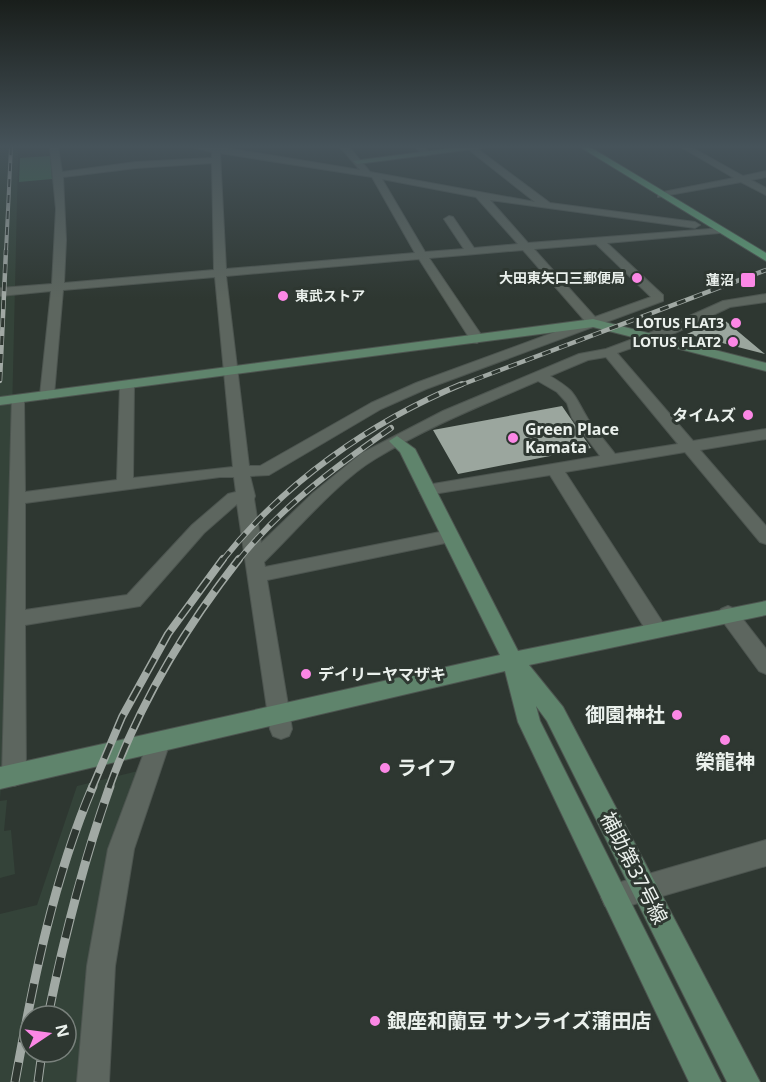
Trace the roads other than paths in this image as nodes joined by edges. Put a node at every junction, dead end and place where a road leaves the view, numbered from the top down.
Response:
1 (61, 197) edge
2 (217, 197) edge
3 (388, 197) edge
4 (482, 197) edge
5 (490, 197) edge
6 (536, 197) edge
7 (665, 197) edge
8 (547, 206) junction
9 (448, 219) dead end
10 (717, 229) junction
11 (598, 240) junction
12 (524, 247) junction
13 (471, 251) junction
14 (422, 256) junction
15 (766, 258) edge
16 (219, 273) junction
17 (57, 287) junction
18 (0, 292) edge
19 (762, 302) edge
20 (593, 323) junction
21 (648, 337) junction
22 (477, 339) junction
23 (609, 352) junction
24 (766, 366) edge
25 (229, 372) junction
26 (539, 376) junction
27 (127, 385) junction
28 (47, 395) junction
29 (9, 400) edge
30 (766, 434) edge
31 (397, 441) junction
32 (688, 446) junction
33 (610, 459) junction
34 (554, 468) junction
35 (243, 472) junction
36 (125, 484) junction
37 (428, 490) junction
38 (247, 496) junction
39 (16, 499) junction
40 (450, 536) junction
41 (766, 538) edge
42 (256, 568) junction
43 (766, 608) edge
44 (728, 615) junction
45 (15, 619) junction
46 (656, 629) junction
47 (513, 661) junction
48 (766, 665) edge
49 (280, 722) junction
50 (159, 742) junction
51 (7, 776) edge
52 (766, 853) edge
53 (645, 888) junction
54 (614, 897) junction
55 (93, 1082) edge
56 (705, 1082) edge
57 (744, 1082) edge

1 - 17 street
2 - 16 street
3 - 14 street
4 - 12 street
5 - 8 street
6 - 8 street
7 - 10 main road
8 - 10 street
9 - 13 street
10 - 11 street
10 - 15 main road
11 - 12 street
11 - 20 street
12 - 13 street
12 - 20 street
13 - 14 street
14 - 16 street
14 - 22 street
16 - 17 street
16 - 25 street
17 - 18 street
17 - 28 street
19 - 21 street
20 - 21 street
20 - 22 street
20 - 35 street
21 - 23 street
21 - 24 street
22 - 25 street
23 - 26 street
23 - 32 street
25 - 27 street
25 - 35 street
26 - 31 street
26 - 33 street
27 - 28 street
27 - 36 street
28 - 29 street
29 - 39 street
30 - 32 street
31 - 37 street, 補助第37号線
31 - 42 street
32 - 33 street
32 - 41 street
33 - 34 street
34 - 37 street
34 - 46 street
35 - 36 street
35 - 38 street
36 - 39 street
37 - 40 street, 補助第37号線
38 - 42 street
38 - 45 street
39 - 45 street
40 - 42 street
40 - 47 street, 補助第37号線
42 - 49 street
43 - 44 street
44 - 46 street
44 - 48 street
45 - 51 street
46 - 47 street
47 - 49 street
47 - 53 street, 補助第37号線
47 - 54 street, 補助第37号線
49 - 50 street
50 - 51 street
50 - 55 street
52 - 53 street
53 - 54 street
53 - 57 street, 補助第37号線
54 - 56 street, 補助第37号線

